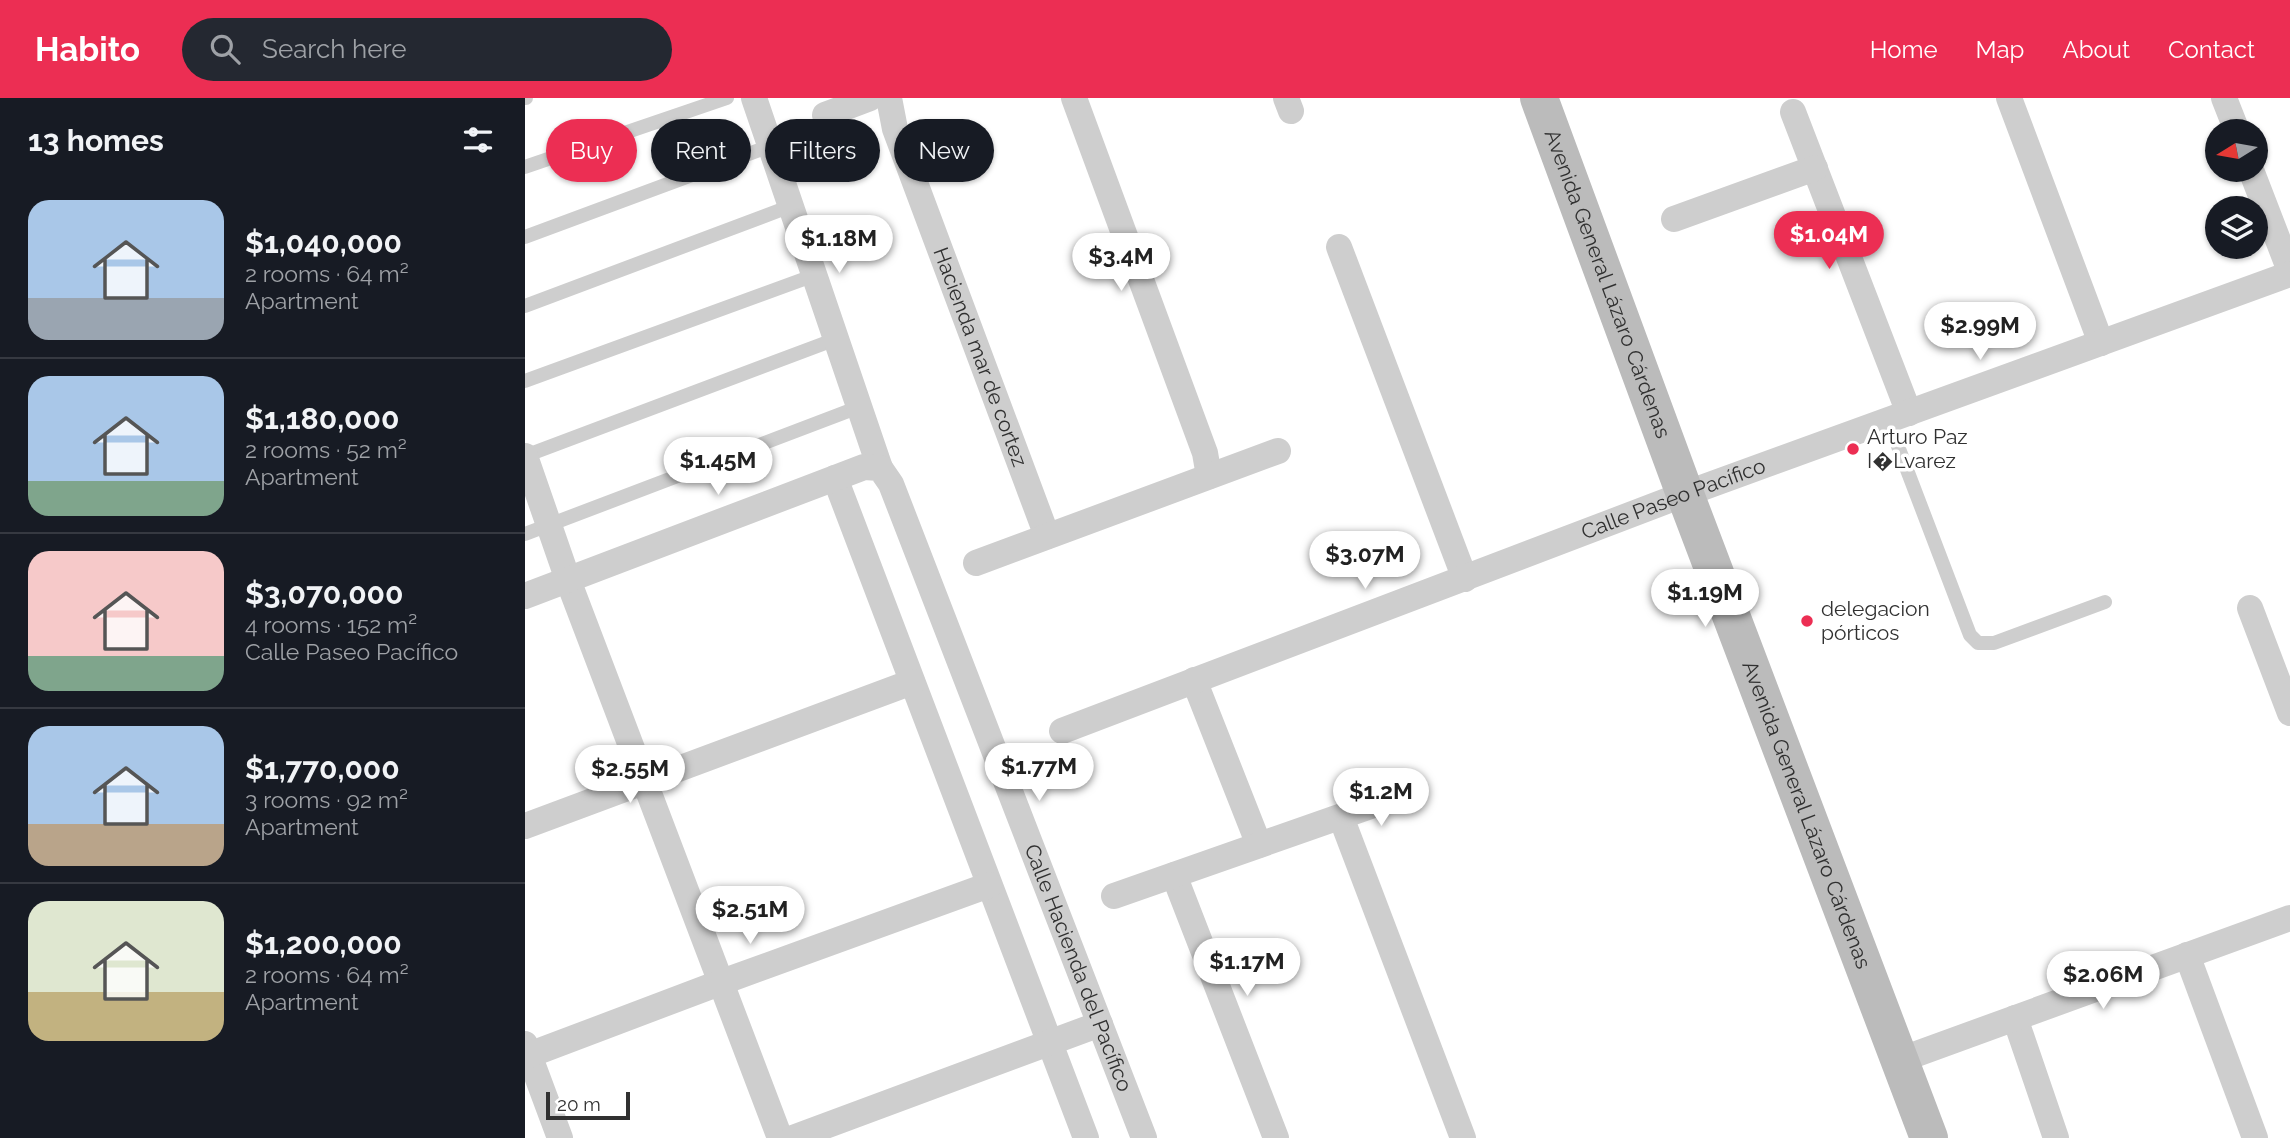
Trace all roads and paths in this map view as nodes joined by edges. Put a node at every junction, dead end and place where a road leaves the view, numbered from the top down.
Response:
1 (727, 98) edge
2 (754, 98) edge
3 (870, 98) edge
4 (890, 98) edge
5 (1074, 98) edge
6 (1539, 98) edge
7 (2009, 98) edge
8 (2224, 98) edge
9 (1793, 112) dead end
10 (825, 115) dead end
11 (2232, 119) edge
12 (765, 131) edge
13 (765, 148) edge
14 (525, 167) edge
15 (1815, 169) junction
16 (783, 182) edge
17 (2256, 182) edge
18 (791, 206) junction
19 (1674, 219) dead end
20 (525, 237) edge
21 (1339, 247) dead end
22 (2290, 272) edge
23 (814, 275) junction
24 (525, 306) edge
25 (836, 340) junction
26 (2101, 342) junction
27 (525, 381) edge
28 (859, 407) junction
29 (1898, 417) junction
30 (1277, 451) dead end
31 (525, 456) edge
32 (885, 476) junction
33 (1209, 476) junction
34 (835, 478) junction
35 (1685, 494) junction
36 (537, 529) edge
37 (1047, 536) junction
38 (976, 563) dead end
39 (1465, 579) junction
40 (568, 580) junction
41 (525, 596) edge
42 (2105, 602) dead end
43 (2250, 608) dead end
44 (1194, 680) junction
45 (912, 682) junction
46 (2290, 713) edge
47 (1062, 731) dead end
48 (646, 781) junction
49 (1405, 794) dead end
50 (1342, 817) junction
51 (525, 827) edge
52 (1259, 845) junction
53 (1174, 875) junction
54 (989, 885) junction
55 (1114, 896) dead end
56 (2290, 918) edge
57 (2187, 955) junction
58 (722, 982) junction
59 (2015, 1018) junction
60 (1100, 1024) junction
61 (1050, 1042) junction
62 (527, 1049) edge
63 (1900, 1059) junction
64 (560, 1138) edge
65 (781, 1138) edge
66 (793, 1138) edge
67 (1086, 1138) edge
68 (1144, 1138) edge
69 (1276, 1138) edge
70 (1463, 1138) edge
71 (1929, 1138) edge
72 (2056, 1138) edge
73 (2255, 1138) edge

1 - 14 lane
2 - 12 street, Calle Hacienda del Pacífico
3 - 10 street
4 - 37 street, Hacienda mar de cortez
5 - 33 street
6 - 35 street, Avenida General Lázaro Cárdenas
7 - 26 street
8 - 11 street
9 - 15 street
13 - 20 lane
15 - 19 street
15 - 29 street
16 - 18 street, Calle Hacienda del Pacífico
17 - 22 street
18 - 23 street, Calle Hacienda del Pacífico
18 - 24 lane
21 - 39 street
22 - 26 street, Calle Paseo Pacífico
23 - 25 street, Calle Hacienda del Pacífico
23 - 27 lane
25 - 28 street, Calle Hacienda del Pacífico
25 - 31 lane
26 - 29 street, Calle Paseo Pacífico
28 - 32 street, Calle Hacienda del Pacífico
28 - 36 lane
29 - 35 street, Calle Paseo Pacífico
29 - 42 lane
30 - 33 street
31 - 36 street
32 - 34 street
32 - 60 street, Calle Hacienda del Pacífico
33 - 37 street
34 - 40 street
34 - 45 street
35 - 39 street, Calle Paseo Pacífico
35 - 63 street, Avenida General Lázaro Cárdenas
36 - 40 street
37 - 38 street
39 - 44 street, Calle Paseo Pacífico
40 - 41 street
40 - 48 street
43 - 46 street
44 - 47 street, Calle Paseo Pacífico
44 - 52 street
45 - 48 street
45 - 54 street
48 - 51 street
48 - 58 street
49 - 50 street
50 - 52 street
50 - 70 street
52 - 53 street
53 - 55 street
53 - 69 street
54 - 58 street
54 - 61 street
56 - 57 street
57 - 59 street
57 - 73 street
58 - 62 street
58 - 65 street
59 - 63 street
59 - 72 street
60 - 61 street
60 - 68 street, Calle Hacienda del Pacífico
61 - 66 street
61 - 67 street
62 - 64 street
63 - 71 street, Avenida General Lázaro Cárdenas

